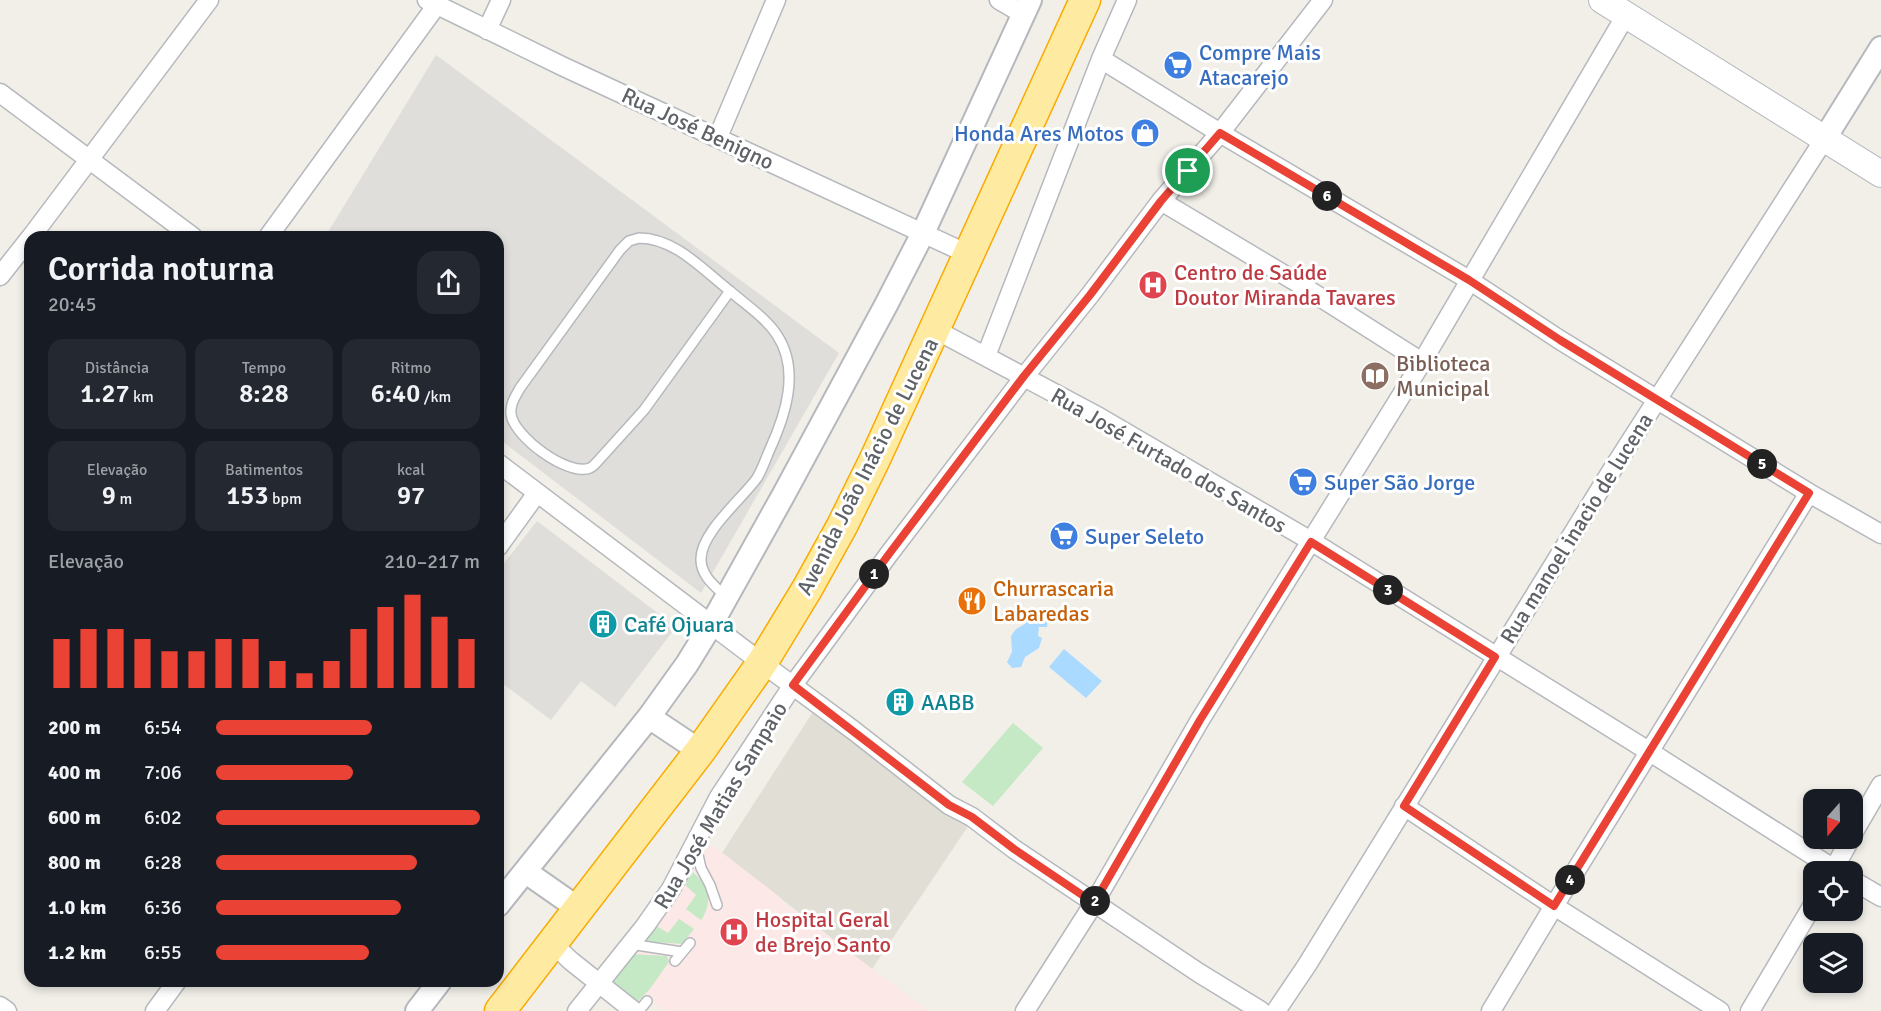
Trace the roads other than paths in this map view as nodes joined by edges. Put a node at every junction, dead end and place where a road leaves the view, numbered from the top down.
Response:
1 (209, 0) edge
2 (501, 0) edge
3 (776, 0) edge
4 (999, 0) edge
5 (1085, 0) edge
6 (1127, 0) edge
7 (1323, 0) edge
8 (1602, 0) edge
9 (431, 3) edge
10 (1027, 7) edge
11 (1626, 15) junction
12 (487, 30) junction
13 (1881, 48) edge
14 (1101, 59) junction
15 (0, 93) edge
16 (1220, 133) junction
17 (718, 137) junction
18 (1825, 138) junction
19 (88, 161) junction
20 (1881, 174) edge
21 (1161, 201) junction
22 (36, 231) edge
23 (185, 231) edge
24 (272, 231) edge
25 (923, 233) junction
26 (24, 247) edge
27 (970, 255) junction
28 (0, 276) edge
29 (1469, 280) junction
30 (730, 291) junction
31 (936, 330) junction
32 (986, 356) junction
33 (1422, 362) junction
34 (1024, 376) junction
35 (1657, 399) junction
36 (504, 467) edge
37 (537, 492) junction
38 (1809, 493) junction
39 (1881, 534) edge
40 (504, 539) edge
41 (1311, 542) junction
42 (726, 597) junction
43 (711, 625) junction
44 (1495, 657) junction
45 (762, 663) junction
46 (793, 685) junction
47 (649, 717) junction
48 (700, 751) junction
49 (1650, 752) junction
50 (1881, 785) edge
51 (1404, 806) junction
52 (1863, 817) edge
53 (695, 842) junction
54 (1821, 861) edge
55 (526, 872) junction
56 (1863, 886) edge
57 (1881, 897) edge
58 (504, 898) edge
59 (1094, 903) junction
60 (717, 905) dead end
61 (1554, 906) junction
62 (579, 909) junction
63 (1803, 921) edge
64 (552, 943) junction
65 (690, 943) dead end
66 (630, 945) junction
67 (682, 952) junction
68 (675, 961) dead end
69 (600, 984) junction
70 (173, 987) edge
71 (435, 987) edge
72 (0, 1006) edge
73 (640, 1006) edge
74 (7, 1011) edge
75 (155, 1011) edge
76 (417, 1011) edge
77 (500, 1011) edge
78 (577, 1011) edge
79 (639, 1011) edge
80 (1024, 1011) edge
81 (1261, 1011) edge
82 (1276, 1011) edge
83 (1491, 1011) edge
84 (1720, 1011) edge
85 (1750, 1011) edge

1 - 19 street
2 - 12 street
3 - 17 street
4 - 10 street
5 - 27 highway, Avenida João Inácio de Lucena
6 - 14 street
7 - 16 street, Rua José Matias Sampaio
8 - 11 main road
9 - 12 street, Rua José Benigno
9 - 24 street
10 - 25 street
11 - 18 main road
11 - 29 street
12 - 17 street, Rua José Benigno
13 - 18 street, Rua manoel inacio de lucena
14 - 16 street
14 - 32 street
15 - 19 street
16 - 21 street, Rua José Matias Sampaio
16 - 29 street
17 - 25 street, Rua José Benigno
18 - 20 main road
18 - 35 street, Rua manoel inacio de lucena
19 - 22 street
19 - 23 street
21 - 33 street
21 - 34 street, Rua José Matias Sampaio
25 - 27 street, Rua José Benigno
25 - 42 street
26 - 28 street
27 - 31 highway, Avenida João Inácio de Lucena
29 - 33 street
29 - 35 street
30 - 30 lane
30 - 42 lane
31 - 32 street, Rua José Furtado dos Santos
31 - 45 highway, Avenida João Inácio de Lucena
32 - 34 street, Rua José Furtado dos Santos
33 - 41 street
34 - 41 street, Rua José Furtado dos Santos
34 - 46 street, Rua José Matias Sampaio
35 - 38 street
35 - 44 street, Rua manoel inacio de lucena
36 - 37 street
37 - 40 street
37 - 43 street
38 - 39 street
38 - 49 street
41 - 44 street, Rua José Furtado dos Santos
41 - 59 street
42 - 43 street
43 - 45 street
43 - 47 street
44 - 49 street, Rua José Furtado dos Santos
44 - 51 street, Rua manoel inacio de lucena
45 - 46 street
45 - 48 highway, Avenida João Inácio de Lucena
46 - 53 street, Rua José Matias Sampaio
46 - 59 street
47 - 48 street
47 - 55 street
48 - 62 highway, Avenida João Inácio de Lucena
49 - 54 street, Rua José Furtado dos Santos
49 - 61 street
50 - 52 street
51 - 61 street
51 - 82 street, Rua manoel inacio de lucena
53 - 60 lane
53 - 66 street, Rua José Matias Sampaio
55 - 58 street
55 - 62 street
56 - 57 street
59 - 80 street
59 - 81 street
61 - 83 street
61 - 84 street
62 - 64 highway, Avenida João Inácio de Lucena
63 - 85 street
64 - 69 street
64 - 77 highway, Avenida João Inácio de Lucena
65 - 67 lane
66 - 67 lane
66 - 69 street, Rua José Matias Sampaio
67 - 68 lane
69 - 73 street
69 - 78 street, Rua José Matias Sampaio
70 - 75 street
71 - 76 street
72 - 74 street
73 - 79 lane

